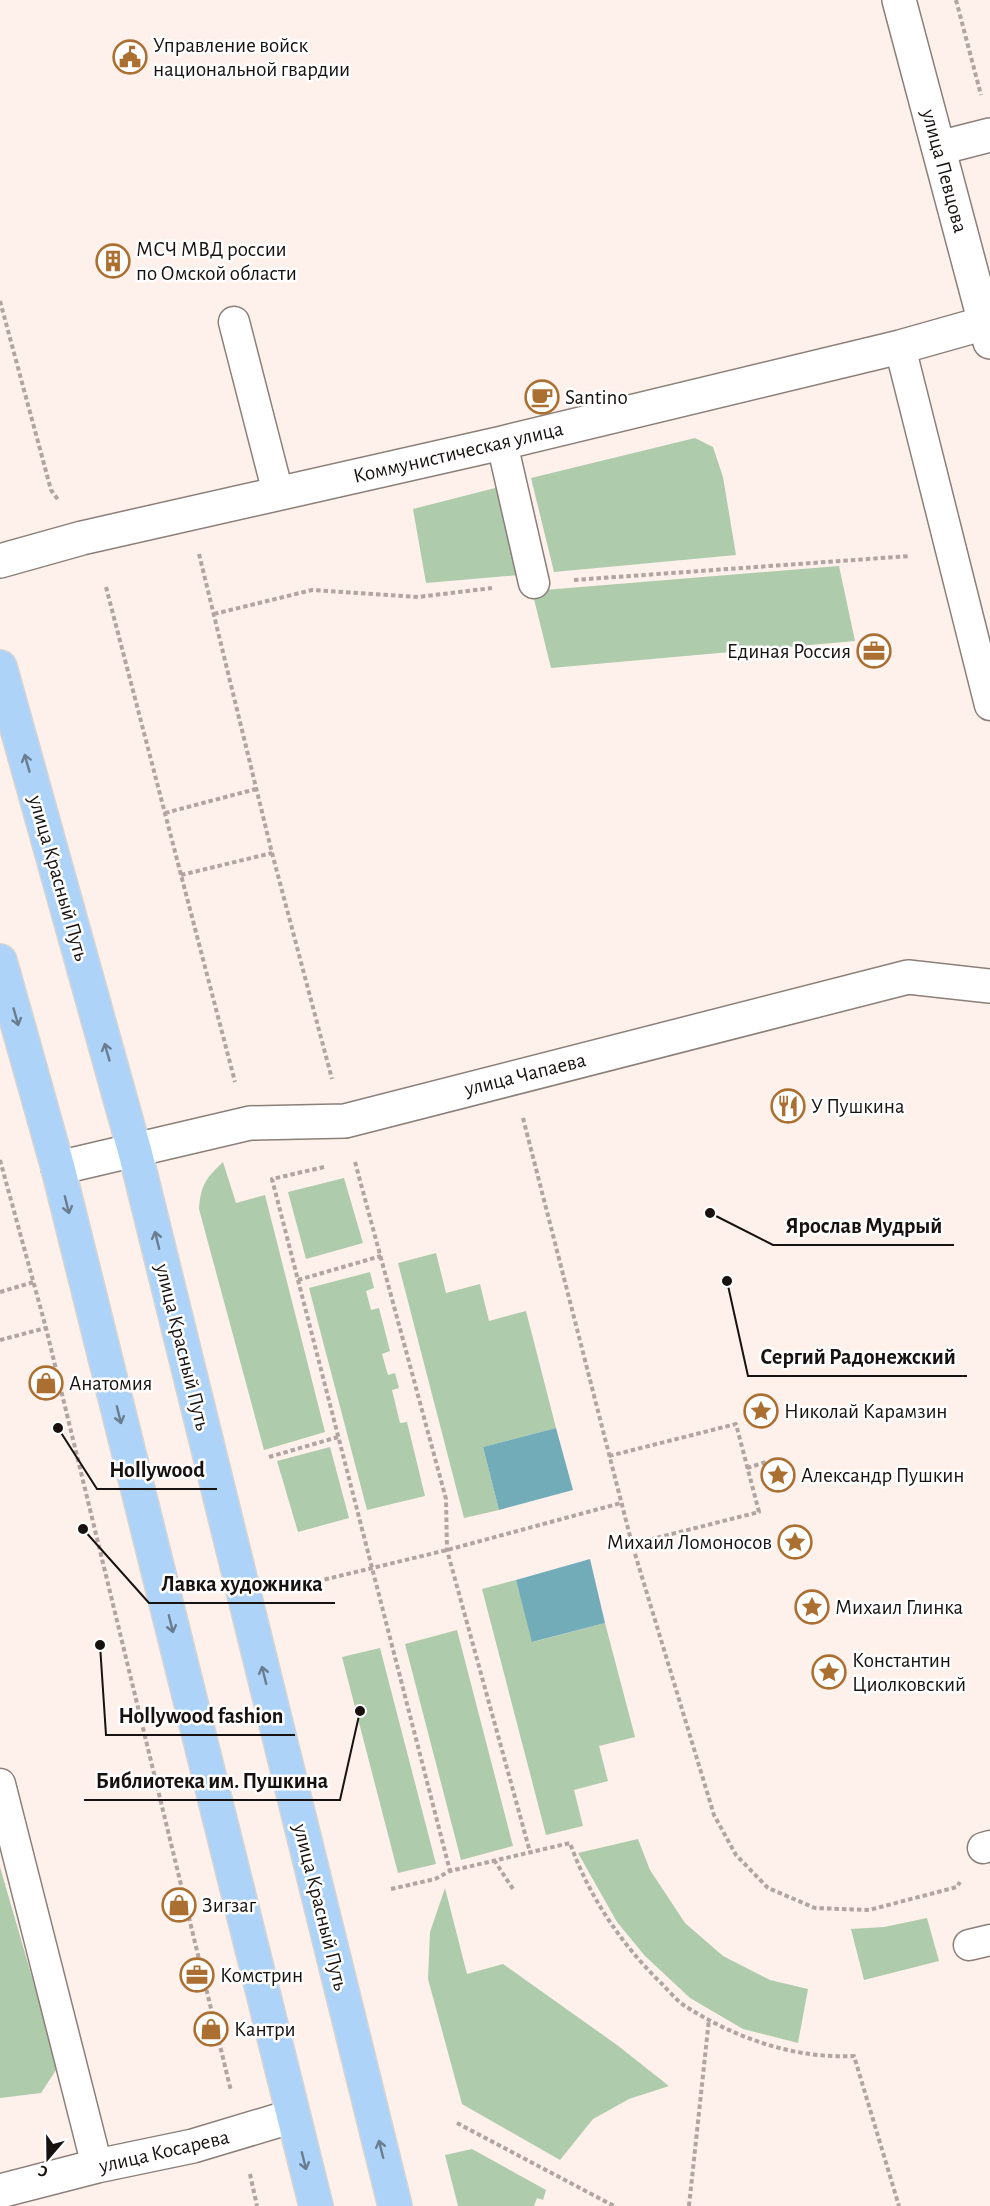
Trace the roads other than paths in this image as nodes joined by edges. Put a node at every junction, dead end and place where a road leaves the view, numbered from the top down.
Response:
1 (899, 0) edge
2 (990, 135) edge
3 (939, 148) junction
4 (234, 322) dead end
5 (987, 332) edge
6 (900, 346) junction
7 (502, 443) junction
8 (278, 493) junction
9 (0, 561) edge
10 (534, 583) road end
11 (0, 667) edge
12 (990, 705) edge
13 (0, 961) edge
14 (990, 986) edge
15 (135, 1152) junction
16 (58, 1168) junction
17 (0, 1784) edge
18 (293, 2116) junction
19 (97, 2166) junction
20 (0, 2191) edge
21 (316, 2206) edge
22 (395, 2206) edge

1 - 3 street, улица Певцова
2 - 3 street
3 - 5 street, улица Певцова
4 - 8 lane
5 - 6 street, Коммунистическая улица
6 - 7 street, Коммунистическая улица
6 - 12 lane
7 - 8 street, Коммунистическая улица
7 - 10 lane
8 - 9 street, Коммунистическая улица
15 -> 11 main road, улица Красный Путь
13 -> 16 main road
14 - 15 street, улица Чапаева
15 - 16 street, улица Чапаева
22 -> 15 main road, улица Красный Путь
16 -> 18 main road
17 - 19 lane
18 - 19 street, улица Косарева
18 -> 21 main road
19 - 20 street, улица Косарева

